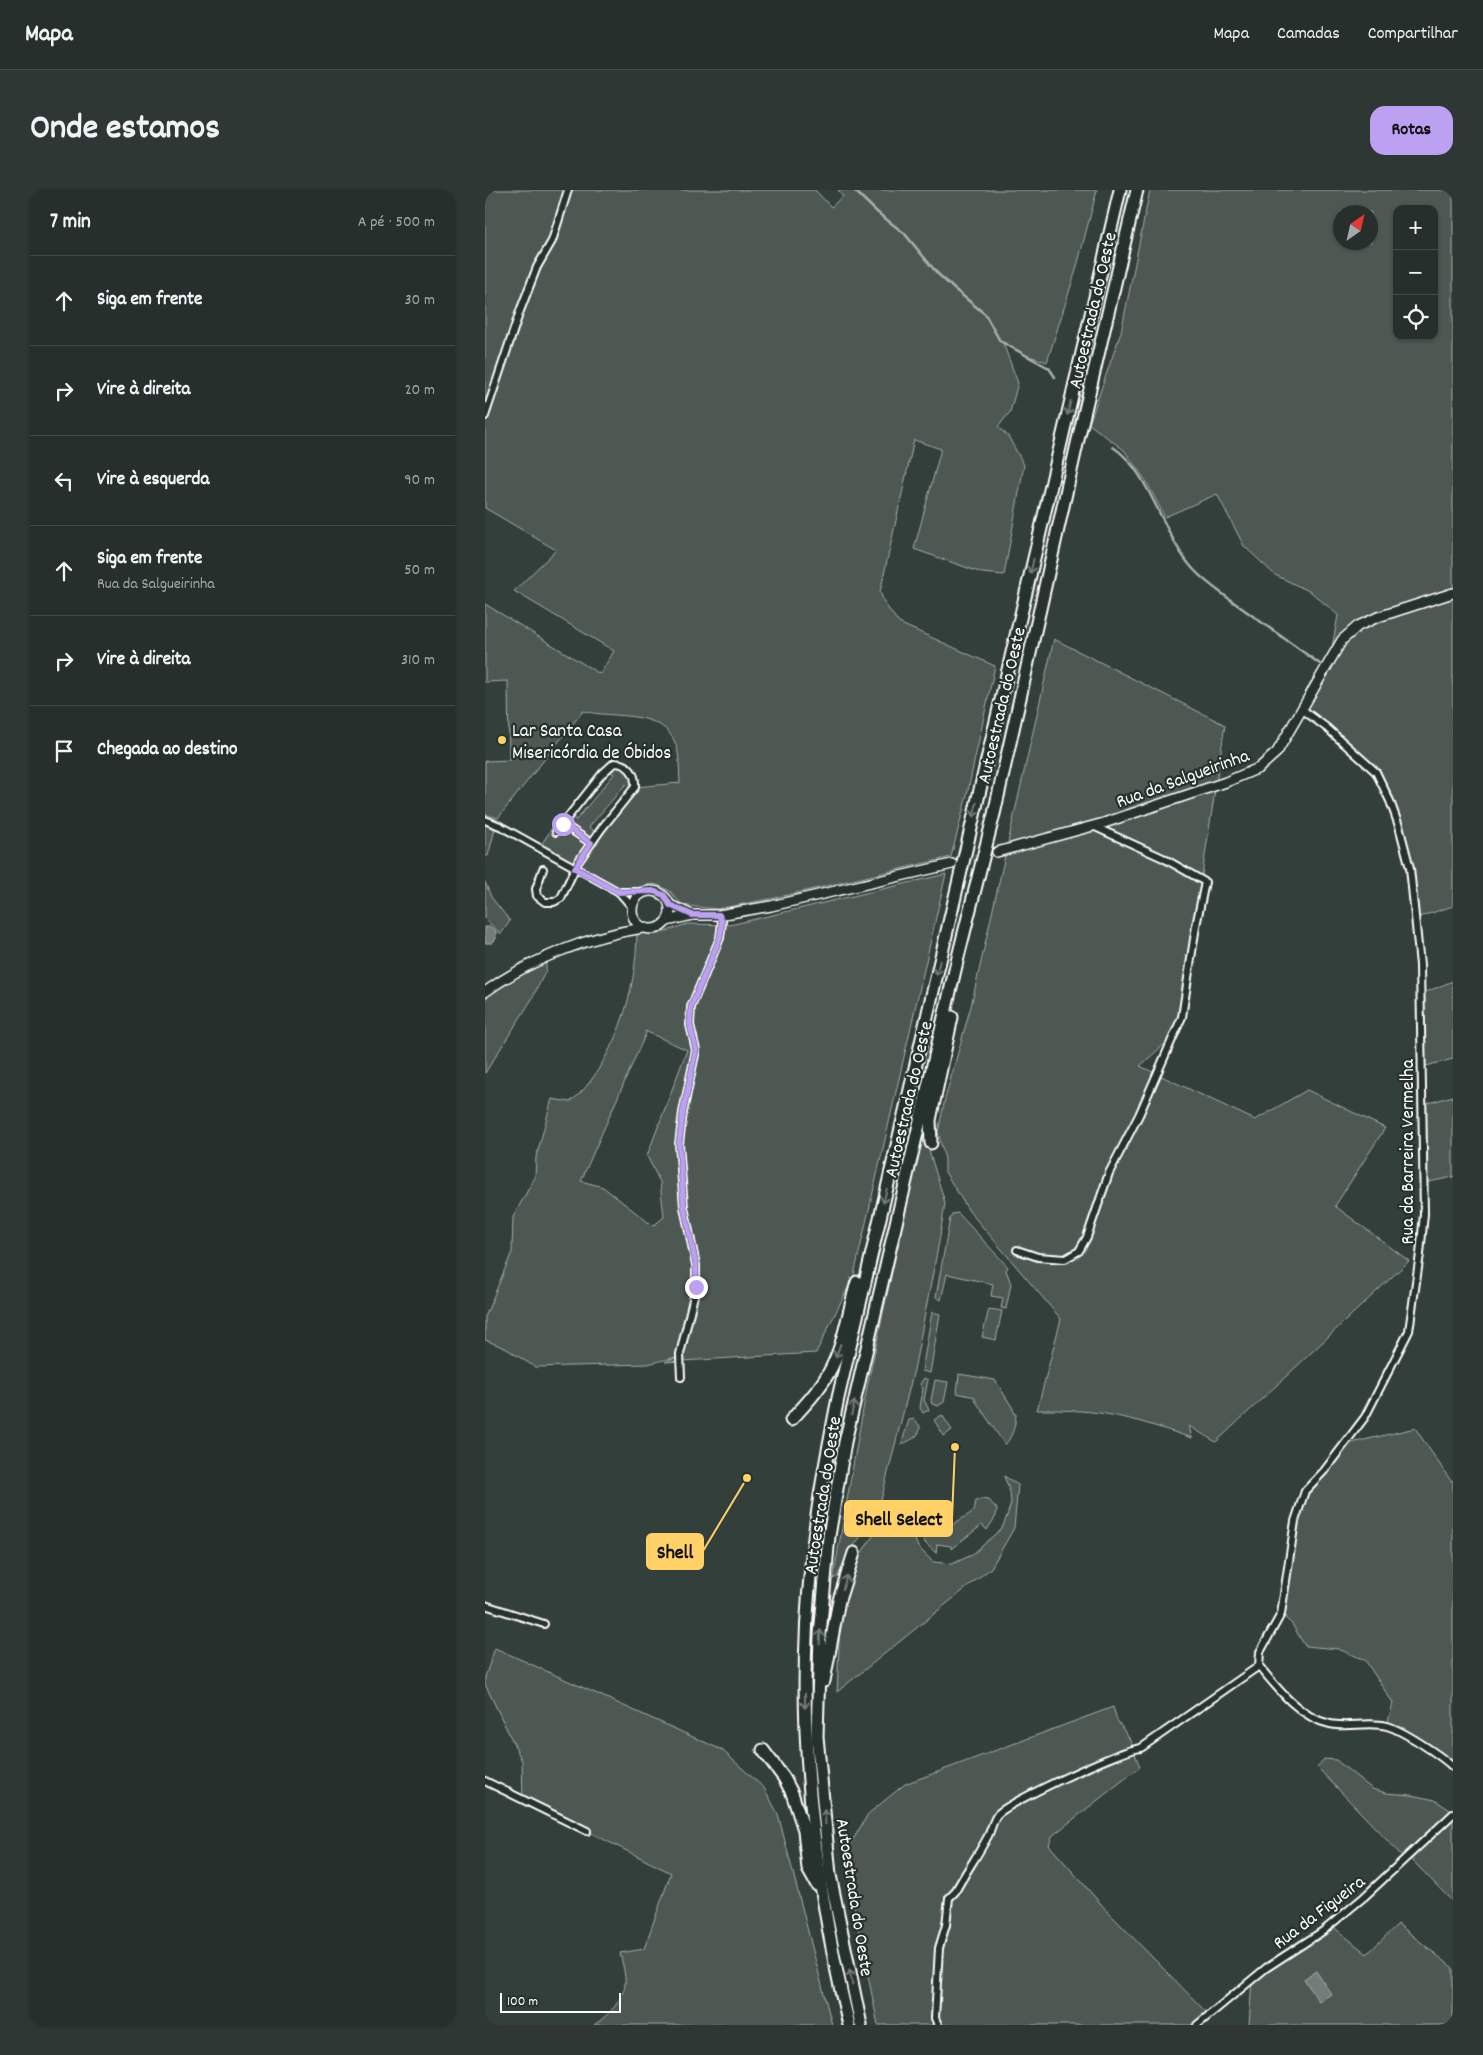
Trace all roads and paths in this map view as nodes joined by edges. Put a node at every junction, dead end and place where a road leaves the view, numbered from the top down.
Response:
1 (568, 190) edge
2 (1120, 190) edge
3 (1137, 190) edge
4 (485, 416) edge
5 (1453, 593) edge
6 (1303, 710) junction
7 (485, 820) edge
8 (563, 824) junction
9 (1093, 826) junction
10 (556, 832) dead end
11 (591, 843) junction
12 (997, 852) tunnel mouth
13 (952, 864) tunnel mouth
14 (575, 868) junction
15 (543, 869) dead end
16 (619, 892) junction
17 (642, 892) junction
18 (670, 905) junction
19 (632, 911) junction
20 (692, 915) junction
21 (719, 915) junction
22 (667, 921) junction
23 (643, 928) junction
24 (624, 932) junction
25 (959, 953) junction
26 (485, 992) edge
27 (931, 1143) dead end
28 (1017, 1250) dead end
29 (871, 1256) junction
30 (681, 1377) dead end
31 (791, 1420) dead end
32 (855, 1553) dead end
33 (485, 1605) edge
34 (544, 1624) dead end
35 (1259, 1666) junction
36 (818, 1715) junction
37 (763, 1750) dead end
38 (1453, 1767) edge
39 (485, 1781) edge
40 (1453, 1814) edge
41 (587, 1831) dead end
42 (820, 1890) junction
43 (849, 2025) edge
44 (861, 2025) edge
45 (939, 2025) edge
46 (1197, 2025) edge

1 - 4 street
2 -> 29 highway, Autoestrada do Oeste
3 - 25 highway, Autoestrada do Oeste
5 - 6 street, Rua da Salgueirinha
6 - 9 street, Rua da Salgueirinha
6 - 35 street, Rua da Barreira Vermelha
7 - 14 street
8 - 10 street
8 - 11 street
8 - 11 street
9 - 12 street, Rua da Salgueirinha
9 - 28 street
11 - 14 street
13 - 21 street
14 - 15 street
14 - 16 street
16 - 17 street
16 - 19 street
17 - 18 street
17 - 19 street
18 - 20 street
18 - 22 street
19 - 23 street
19 - 24 street
20 - 21 street
20 - 22 street
21 - 30 street
22 - 23 street
23 - 24 street
24 - 26 street
25 - 27 highway
36 -> 25 highway, Autoestrada do Oeste
29 -> 31 highway
29 -> 42 highway, Autoestrada do Oeste
36 -> 32 highway
33 - 34 street
35 - 38 street
35 - 45 street
44 -> 36 highway, Autoestrada do Oeste
37 - 42 highway
39 - 41 street
40 - 46 street, Rua da Figueira
42 - 43 highway, Autoestrada do Oeste

